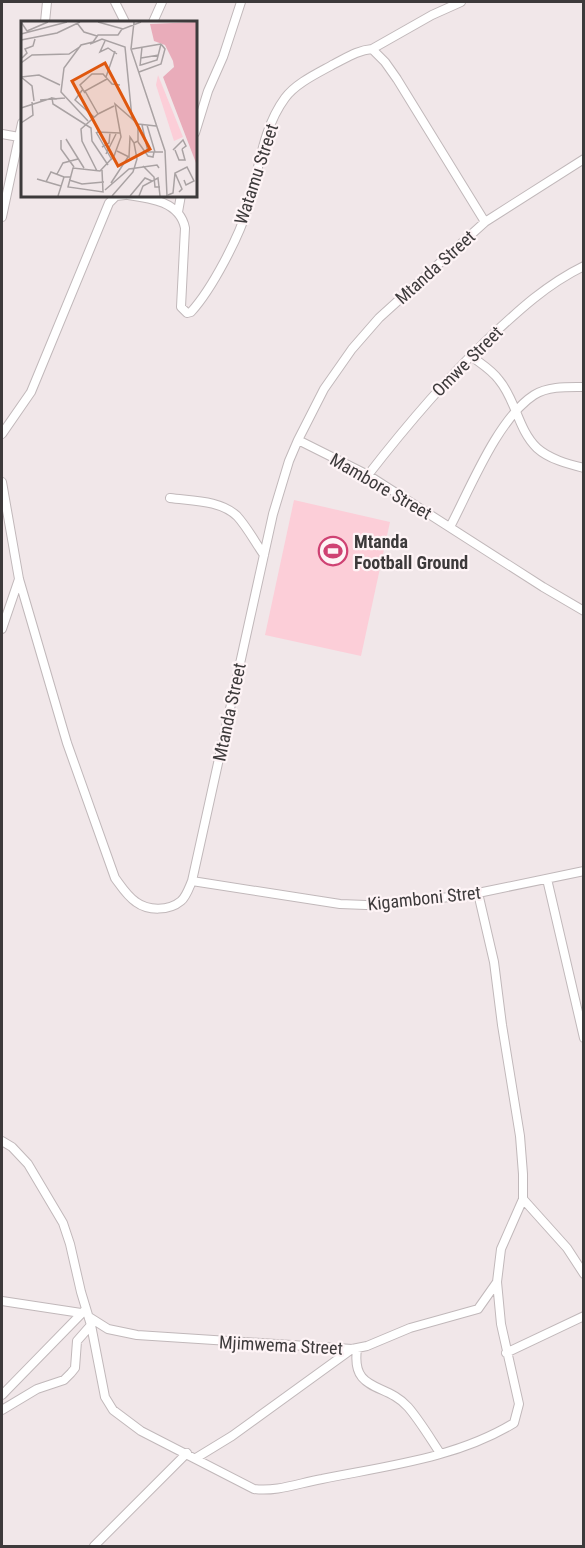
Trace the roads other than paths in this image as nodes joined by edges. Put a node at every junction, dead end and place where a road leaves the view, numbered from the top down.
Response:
1 (47, 2) edge
2 (115, 2) edge
3 (162, 2) edge
4 (241, 2) edge
5 (461, 2) edge
6 (45, 21) edge
7 (124, 21) edge
8 (153, 21) edge
9 (372, 49) junction
10 (21, 128) edge
11 (196, 130) edge
12 (2, 134) edge
13 (19, 137) junction
14 (584, 159) edge
15 (134, 196) edge
16 (181, 196) edge
17 (110, 199) edge
18 (178, 212) junction
19 (2, 217) edge
20 (485, 222) junction
21 (584, 266) edge
22 (471, 356) junction
23 (584, 387) edge
24 (516, 409) junction
25 (2, 434) edge
26 (298, 440) junction
27 (584, 468) edge
28 (368, 475) junction
29 (2, 482) edge
30 (170, 498) dead end
31 (450, 527) junction
32 (264, 555) junction
33 (19, 579) junction
34 (584, 611) edge
35 (2, 629) edge
36 (584, 871) edge
37 (547, 879) junction
38 (192, 881) junction
39 (478, 893) junction
40 (584, 1038) edge
41 (2, 1142) edge
42 (522, 1199) junction
43 (584, 1274) edge
44 (497, 1282) junction
45 (2, 1301) edge
46 (87, 1316) junction
47 (584, 1316) edge
48 (355, 1349) junction
49 (506, 1353) junction
50 (2, 1395) edge
51 (2, 1410) edge
52 (440, 1453) junction
53 (187, 1454) junction
54 (196, 1458) junction
55 (94, 1546) edge

1 - 6 street
2 - 7 street
3 - 8 street
4 - 11 street
5 - 9 street
9 - 18 street, Watamu Street
9 - 20 street
10 - 13 street
12 - 13 street
13 - 19 street
14 - 20 street, Mtanda Street
15 - 18 street
16 - 18 street
17 - 25 street
20 - 26 street, Mtanda Street
21 - 22 street, Omwe Street
22 - 24 street
22 - 28 street, Omwe Street
23 - 24 street
24 - 27 street
24 - 31 street
26 - 28 street, Mambore Street
26 - 32 street, Mtanda Street
28 - 31 street, Mambore Street
29 - 33 street, Mtanda Street
30 - 32 street
31 - 34 street, Mambore Street
32 - 38 street, Mtanda Street
33 - 35 street
33 - 38 street, Mtanda Street
36 - 37 street, Kigamboni Stret
37 - 39 street, Kigamboni Stret
37 - 40 street
38 - 39 street, Kigamboni Stret
39 - 42 street, Mjimwema Street
41 - 46 street
42 - 43 street
42 - 44 street, Mjimwema Street
44 - 48 street, Mjimwema Street
44 - 49 street
45 - 46 street, Mjimwema Street
46 - 48 street, Mjimwema Street
46 - 50 street
46 - 51 street
46 - 53 street
47 - 49 street
48 - 52 street
48 - 54 street
49 - 52 street
52 - 54 street
53 - 54 street
53 - 55 street

